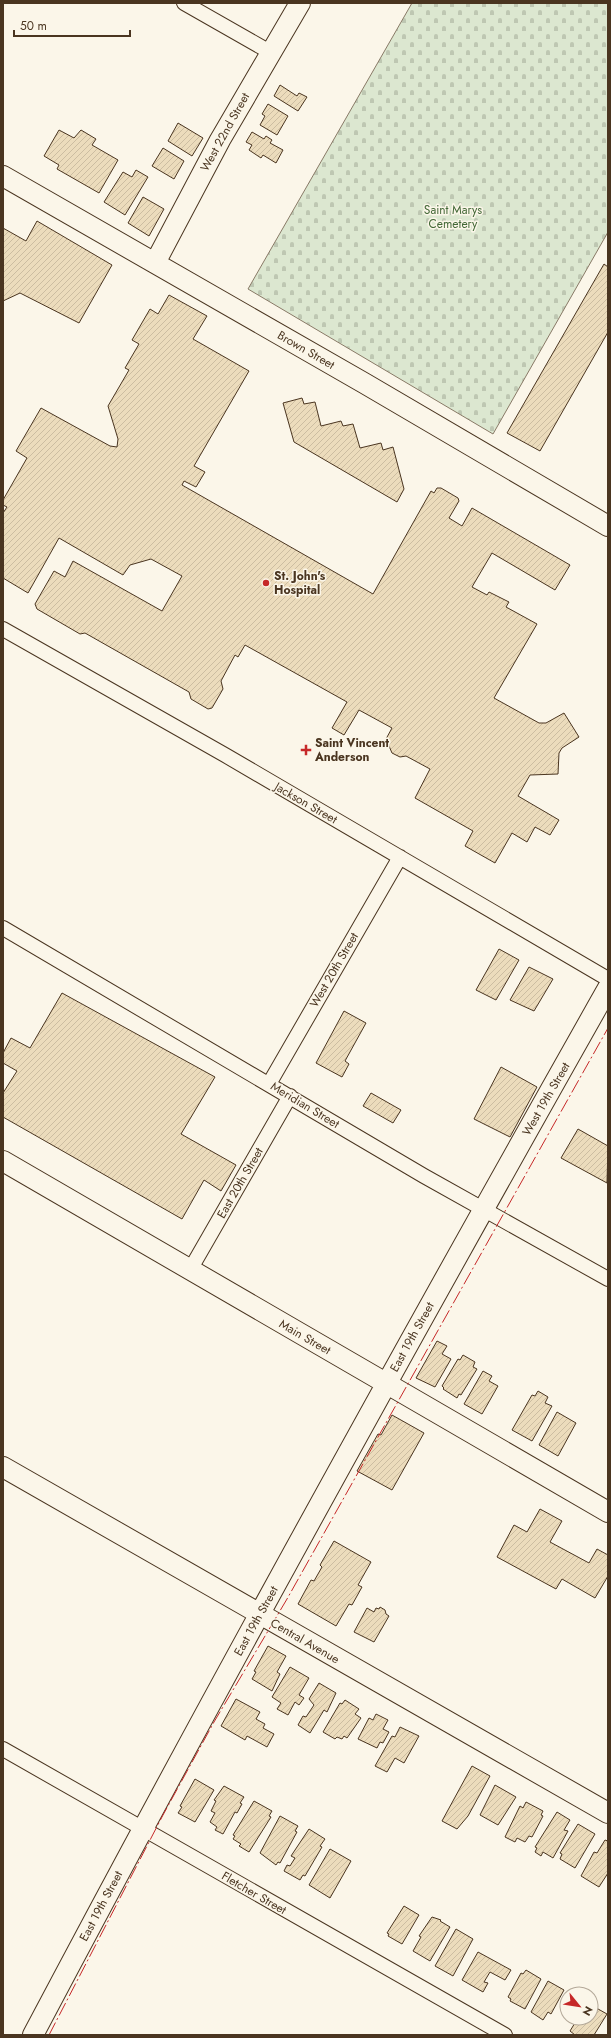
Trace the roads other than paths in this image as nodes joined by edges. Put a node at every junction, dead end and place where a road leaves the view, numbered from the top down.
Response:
1 (184, 3) edge
2 (300, 3) edge
3 (270, 52) junction
4 (3, 176) edge
5 (155, 263) junction
6 (608, 526) edge
7 (3, 629) edge
8 (400, 857) junction
9 (3, 928) edge
10 (608, 979) edge
11 (608, 988) edge
12 (269, 1084) junction
13 (290, 1096) junction
14 (3, 1161) edge
15 (483, 1209) junction
16 (190, 1270) junction
17 (608, 1279) edge
18 (385, 1384) junction
19 (3, 1467) edge
20 (608, 1512) edge
21 (259, 1615) junction
22 (3, 1749) edge
23 (608, 1813) edge
24 (142, 1829) junction
25 (33, 2035) edge
26 (505, 2035) edge

1 - 3 street
2 - 3 street, West 22nd Street
3 - 5 street, West 22nd Street
4 - 5 street, Brown Street
5 - 6 street, Brown Street
7 - 8 street, Jackson Street
8 - 10 street, Jackson Street
8 - 12 street, West 20th Street
9 - 12 street, Meridian Street
11 - 15 street, West 19th Street
12 - 13 street, Meridian Street
13 - 15 street, Meridian Street
13 - 16 street, East 20th Street
14 - 16 street, Main Street
15 - 17 street, Meridian Street
15 - 18 street, East 19th Street
16 - 18 street, Main Street
18 - 20 street, Main Street
18 - 21 street, East 19th Street
19 - 21 street, Central Avenue
21 - 23 street, Central Avenue
21 - 24 street, East 19th Street
22 - 24 street, Fletcher Street
24 - 25 street, East 19th Street
24 - 26 street, Fletcher Street

